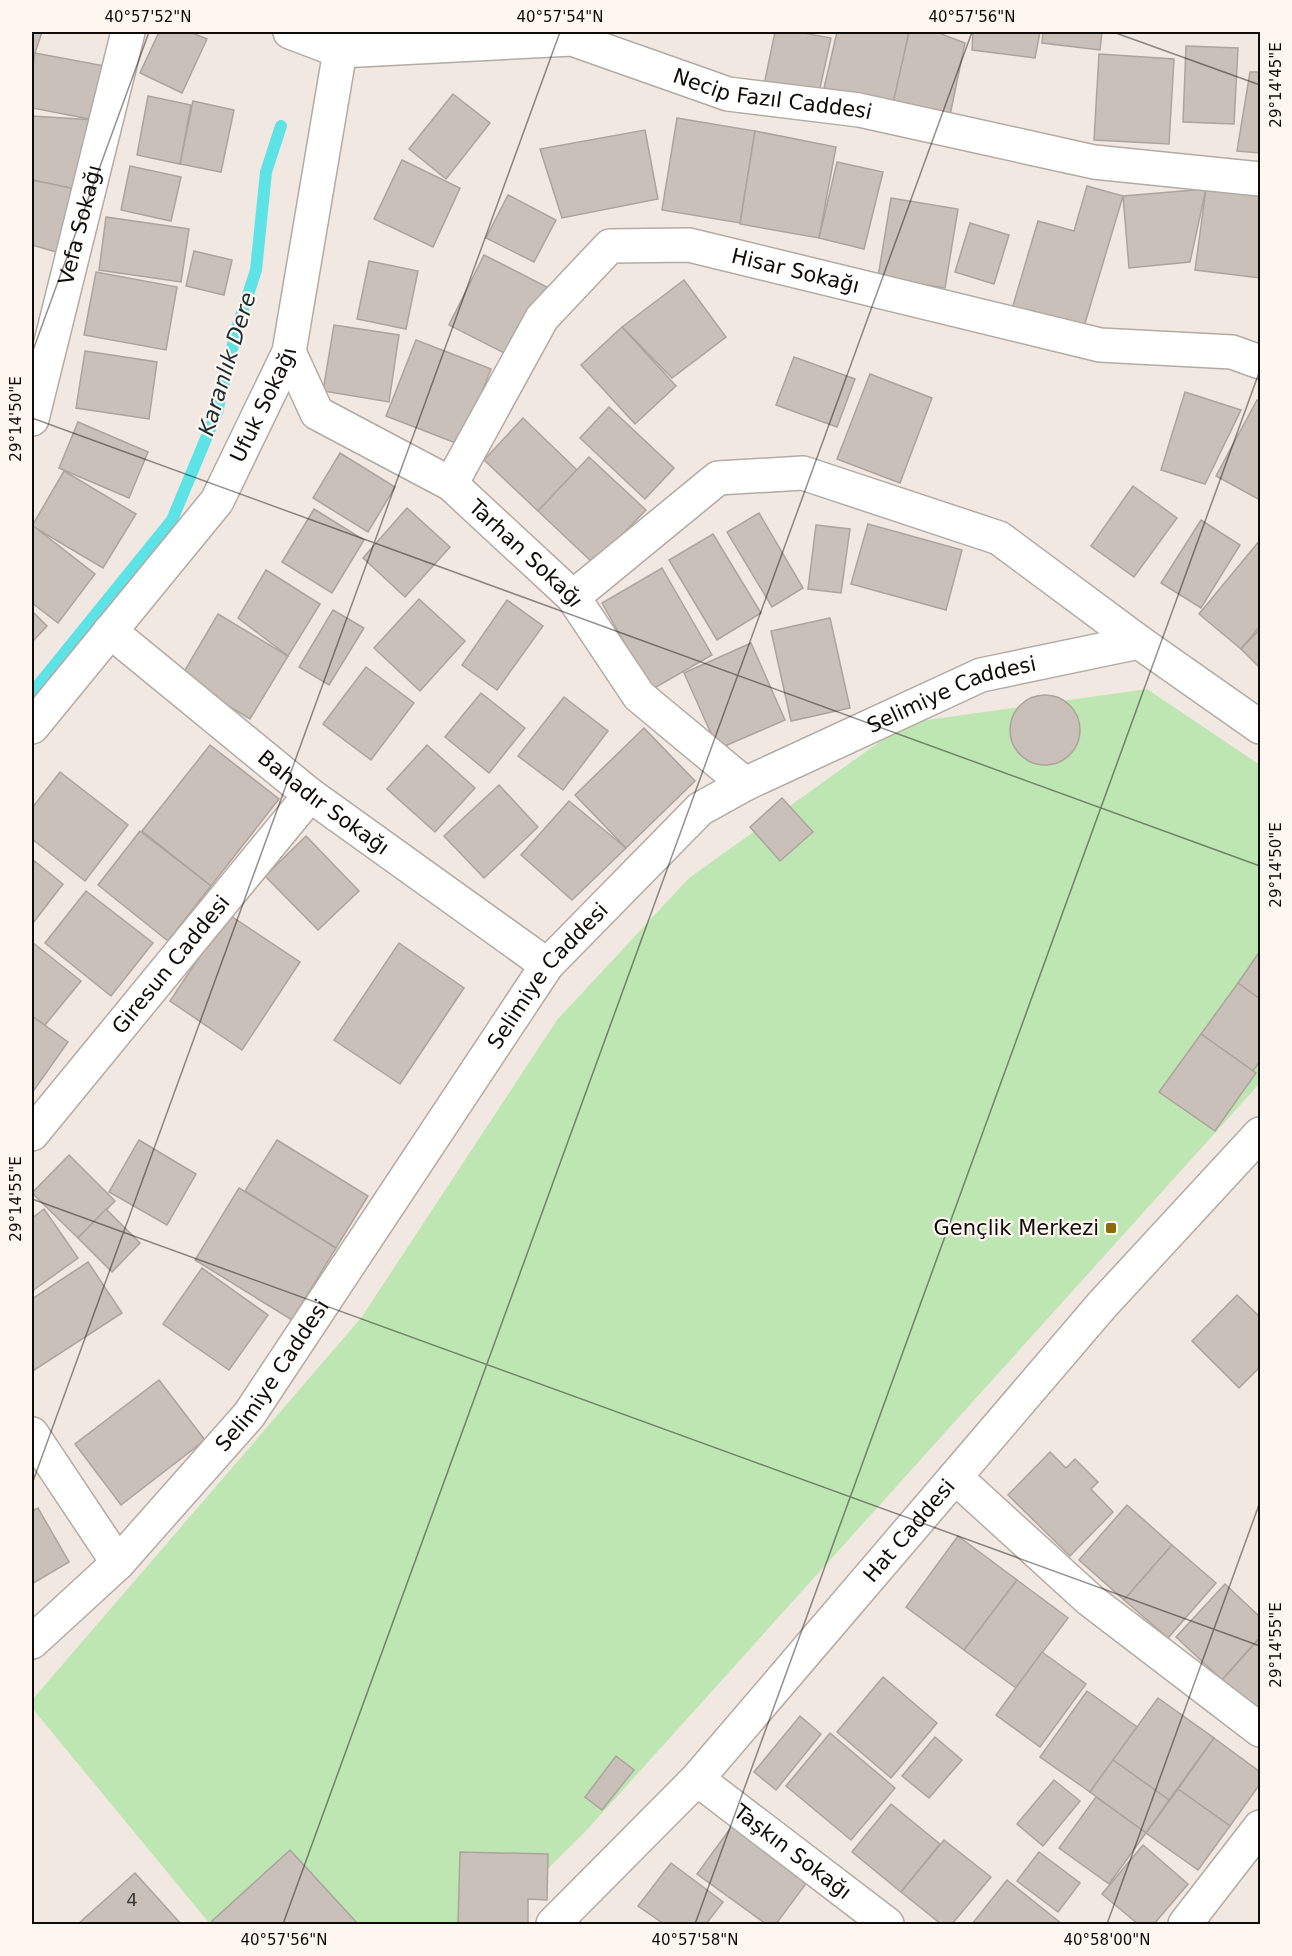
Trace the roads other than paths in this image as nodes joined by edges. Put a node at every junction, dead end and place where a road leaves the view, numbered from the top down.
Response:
1 (128, 32) edge
2 (290, 32) edge
3 (371, 32) edge
4 (340, 51) junction
5 (1260, 179) edge
6 (289, 352) junction
7 (1260, 362) edge
8 (32, 419) edge
9 (451, 484) junction
10 (573, 597) junction
11 (110, 631) junction
12 (1139, 642) junction
13 (32, 727) edge
14 (1260, 727) edge
15 (744, 784) junction
16 (310, 795) junction
17 (547, 965) junction
18 (32, 1134) edge
19 (1260, 1134) edge
20 (32, 1434) edge
21 (955, 1477) junction
22 (118, 1563) junction
23 (32, 1642) edge
24 (1260, 1730) edge
25 (697, 1779) junction
26 (1260, 1827) edge
27 (553, 1924) edge
28 (886, 1924) edge
29 (1185, 1924) edge

1 - 8 street, Vefa Sokağı
2 - 4 street, Necip Fazıl Caddesi
3 - 4 street
4 - 5 street, Necip Fazıl Caddesi
4 - 6 street, Ufuk Sokağı
6 - 9 street, Tarhan Sokağı
6 - 11 street, Ufuk Sokağı
7 - 9 street, Hisar Sokağı
9 - 10 street, Tarhan Sokağı
10 - 12 street
10 - 15 street, Tarhan Sokağı
11 - 13 street, Ufuk Sokağı
11 - 16 street, Bahadır Sokağı
12 - 14 street
12 - 15 street, Selimiye Caddesi
15 - 17 street, Selimiye Caddesi
16 - 17 street, Bahadır Sokağı
16 - 18 street, Giresun Caddesi
17 - 22 street, Selimiye Caddesi
19 - 21 street, Hat Caddesi
20 - 22 street
21 - 24 street
21 - 25 street, Hat Caddesi
22 - 23 street, Selimiye Caddesi
25 - 27 street, Hat Caddesi
25 - 28 street, Taşkın Sokağı
26 - 29 street

